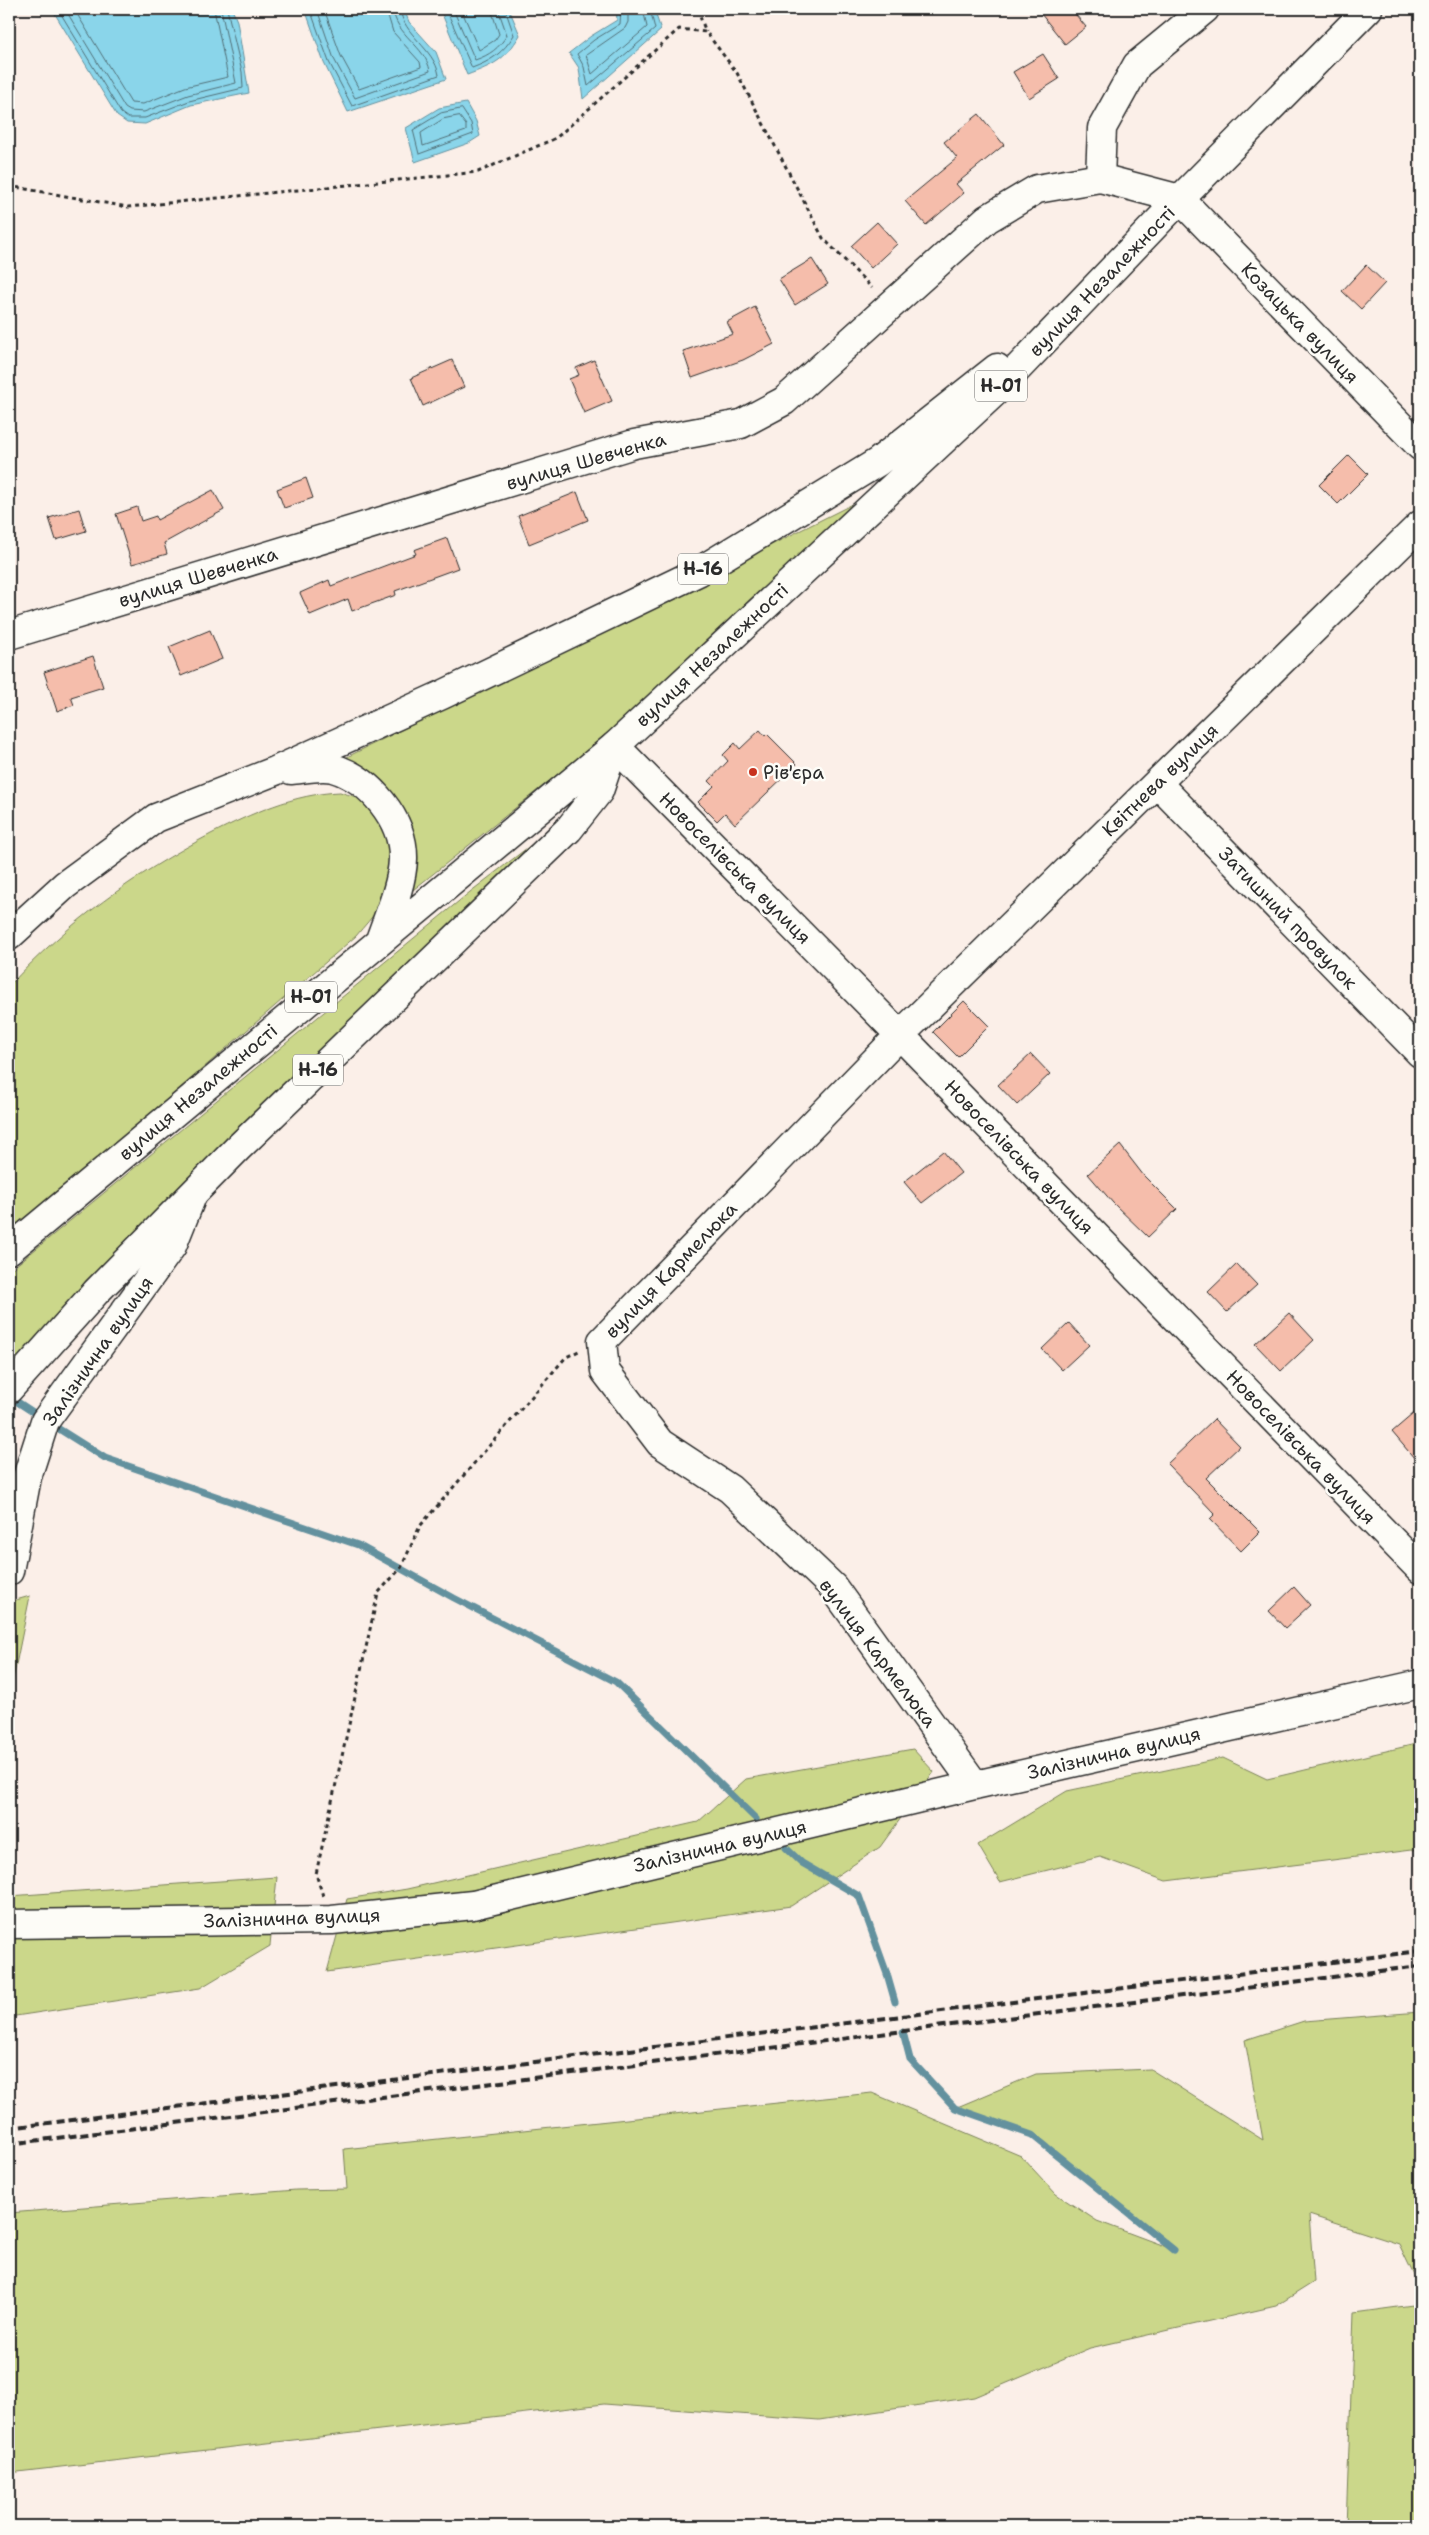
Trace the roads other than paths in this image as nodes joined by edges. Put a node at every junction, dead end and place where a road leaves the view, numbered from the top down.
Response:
1 (1205, 9) edge
2 (1368, 9) edge
3 (1100, 178) junction
4 (1180, 199) junction
5 (1088, 295) junction
6 (1420, 446) edge
7 (1420, 524) edge
8 (9, 636) edge
9 (615, 746) junction
10 (275, 771) junction
11 (1157, 783) junction
12 (9, 936) edge
13 (380, 940) junction
14 (900, 1035) junction
15 (1420, 1053) edge
16 (192, 1196) junction
17 (9, 1250) edge
18 (9, 1389) edge
19 (1420, 1569) edge
20 (9, 1571) edge
21 (1420, 1684) edge
22 (974, 1785) junction
23 (9, 1924) edge

1 - 3 street
2 - 4 street, вулиця Незалежності / Н-01
3 - 4 street, вулиця Шевченка
3 - 8 street, вулиця Шевченка
4 - 5 street, вулиця Незалежності / Н-01
4 - 6 street, Козацька вулиця
5 - 9 street, вулиця Незалежності / Н-01
5 - 10 street, Н-16
7 - 11 street, Квітнева вулиця
9 - 13 street, вулиця Незалежності / Н-01
9 - 14 street, Новоселівська вулиця
9 - 16 street, Н-16
10 - 12 street, Н-16
10 - 13 street
11 - 14 street, Квітнева вулиця
11 - 15 street, Затишний провулок
13 - 17 street, вулиця Незалежності / Н-01
14 - 19 street, Новоселівська вулиця
14 - 22 street, вулиця Кармелюка
16 - 18 street, Н-16
16 - 20 street, Залізнична вулиця
21 - 22 street, Залізнична вулиця
22 - 23 street, Залізнична вулиця

